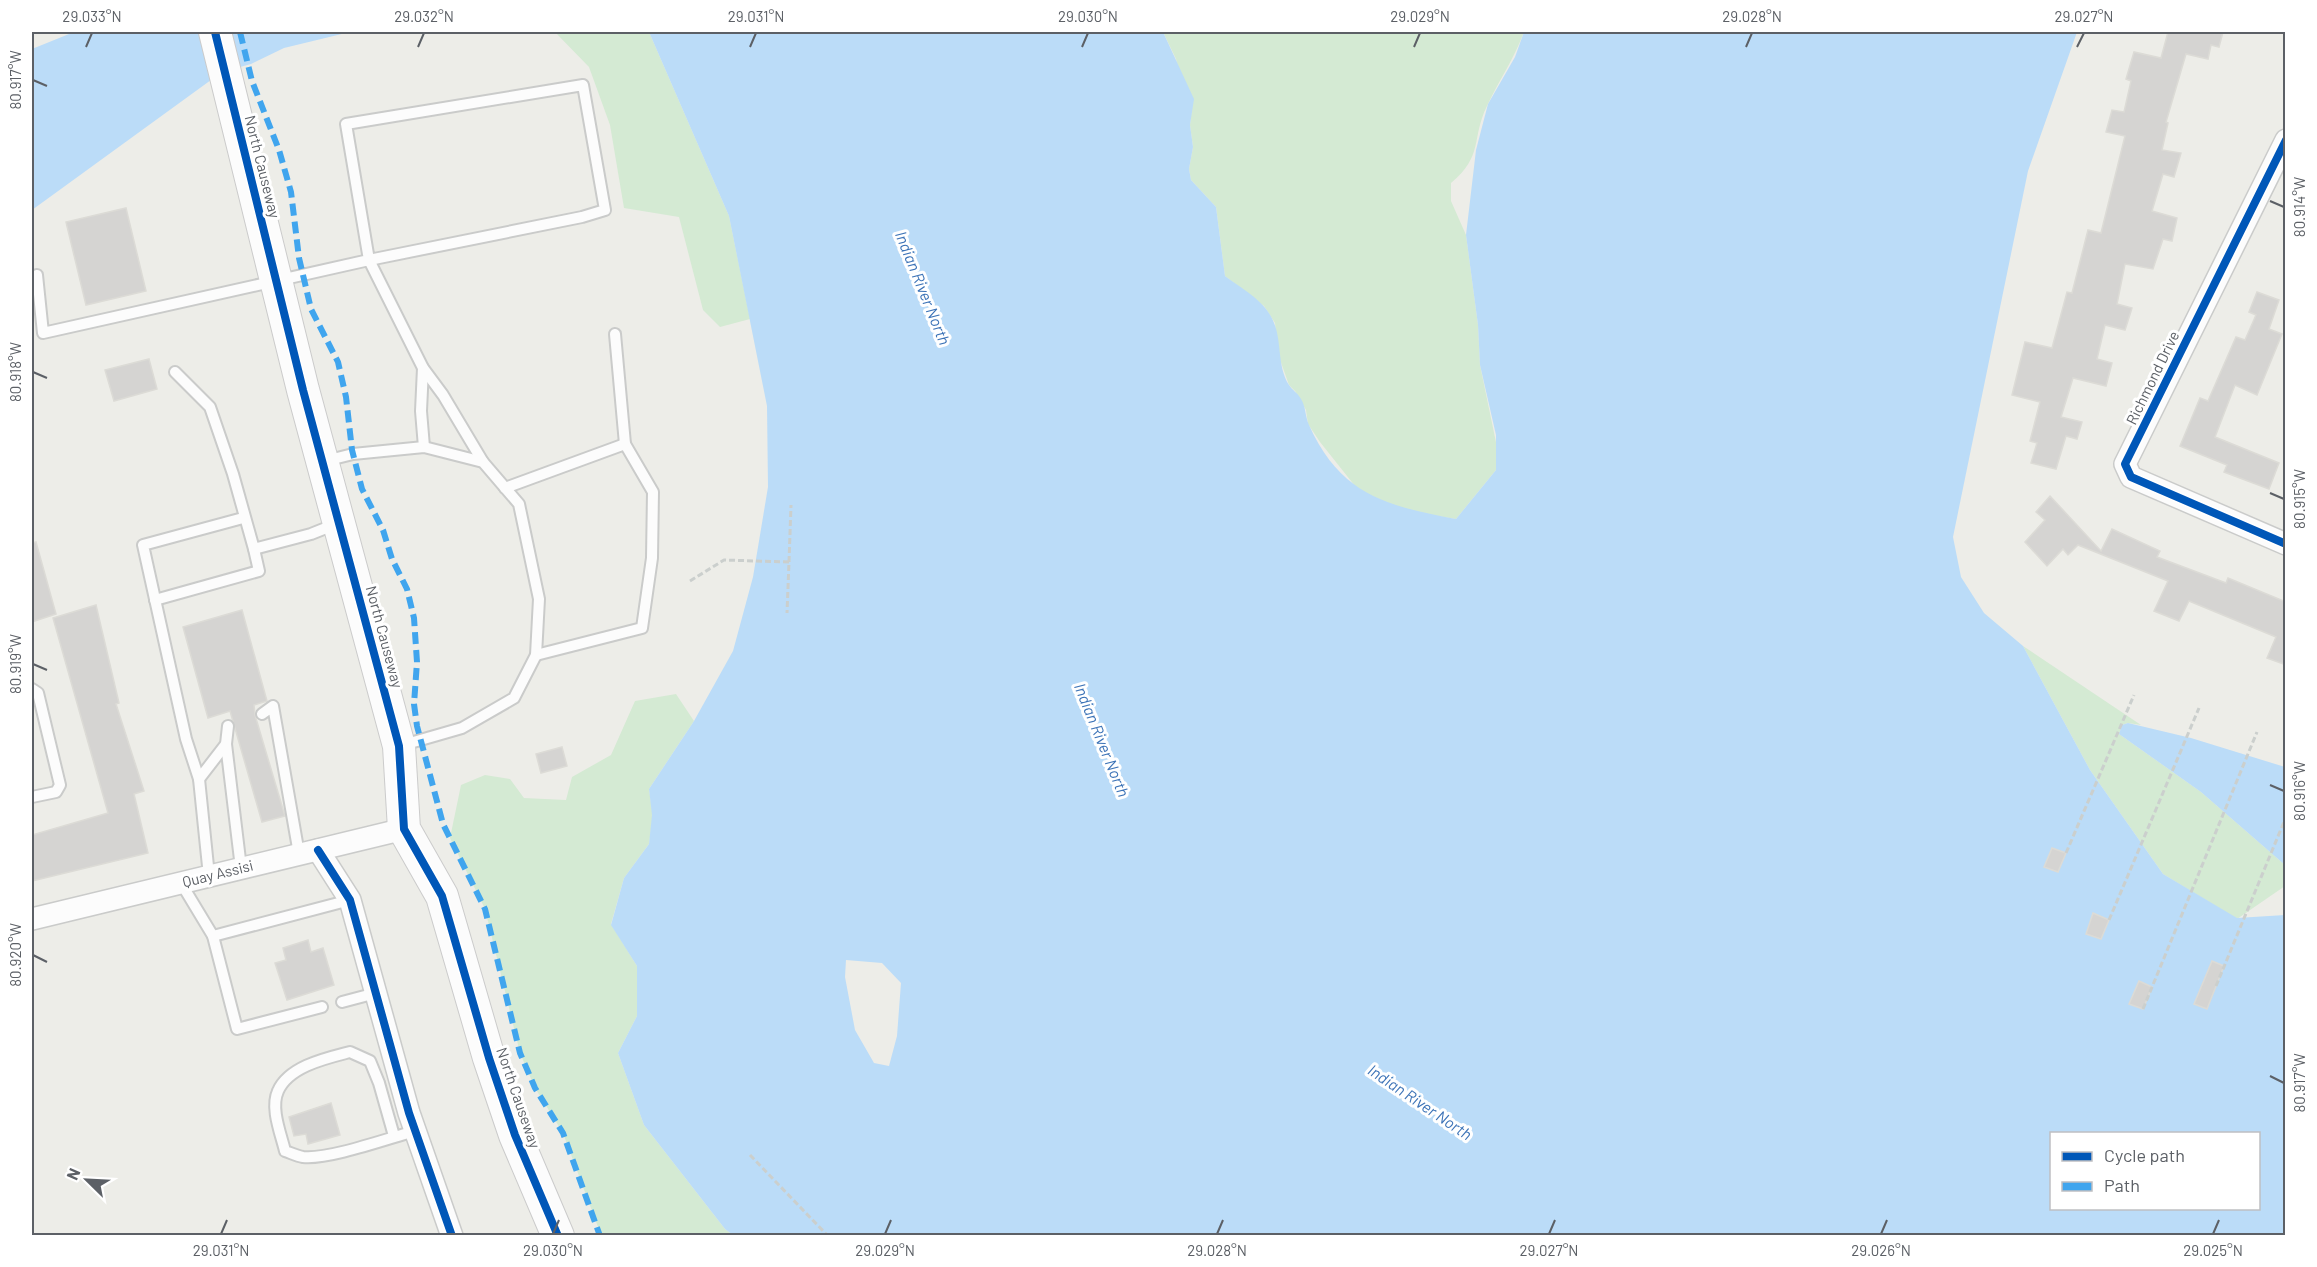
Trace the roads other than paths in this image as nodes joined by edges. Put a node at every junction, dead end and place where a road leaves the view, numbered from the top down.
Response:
1 (214, 32) edge
2 (2286, 140) edge
3 (369, 260) junction
4 (37, 275) dead end
5 (276, 281) junction
6 (615, 334) dead end
7 (423, 368) junction
8 (175, 372) dead end
9 (626, 444) junction
10 (424, 447) junction
11 (322, 462) junction
12 (483, 462) junction
13 (505, 488) junction
14 (243, 518) junction
15 (339, 523) junction
16 (2286, 544) edge
17 (254, 549) junction
18 (155, 600) junction
19 (536, 655) junction
20 (32, 689) edge
21 (262, 714) dead end
22 (228, 726) dead end
23 (226, 744) junction
24 (399, 746) junction
25 (199, 779) junction
26 (32, 798) edge
27 (404, 829) junction
28 (309, 852) junction
29 (241, 868) junction
30 (209, 876) junction
31 (181, 883) junction
32 (350, 900) junction
33 (32, 919) edge
34 (213, 936) junction
35 (376, 993) junction
36 (342, 1002) dead end
37 (322, 1007) dead end
38 (415, 1131) junction
39 (394, 1136) junction
40 (452, 1236) edge
41 (558, 1236) edge

1 - 5 main road, North Causeway
2 - 16 street, Richmond Drive
3 - 3 lane
3 - 5 lane
3 - 7 lane
4 - 5 lane
5 - 11 main road, North Causeway
6 - 9 lane
7 - 10 lane
7 - 12 lane
8 - 14 lane
9 - 13 lane
9 - 19 lane
10 - 11 lane
10 - 12 lane
11 - 15 main road, North Causeway
12 - 13 lane
13 - 19 lane
14 - 17 lane
14 - 18 lane
15 - 17 lane
15 - 24 main road, North Causeway
17 - 18 lane
18 - 25 lane
19 - 24 lane
20 - 26 lane
21 - 28 lane
22 - 23 lane
23 - 25 lane
23 - 29 lane
24 - 27 main road, North Causeway
25 - 30 lane
27 - 28 street, Quay Assisi
27 - 41 main road, North Causeway
28 - 29 street, Quay Assisi
28 - 32 street
29 - 30 street, Quay Assisi
30 - 31 street, Quay Assisi
31 - 33 street, Quay Assisi
31 - 34 lane
32 - 34 lane
32 - 35 street
34 - 37 lane
35 - 36 lane
35 - 38 street
38 - 39 lane
38 - 40 street
39 - 39 lane

